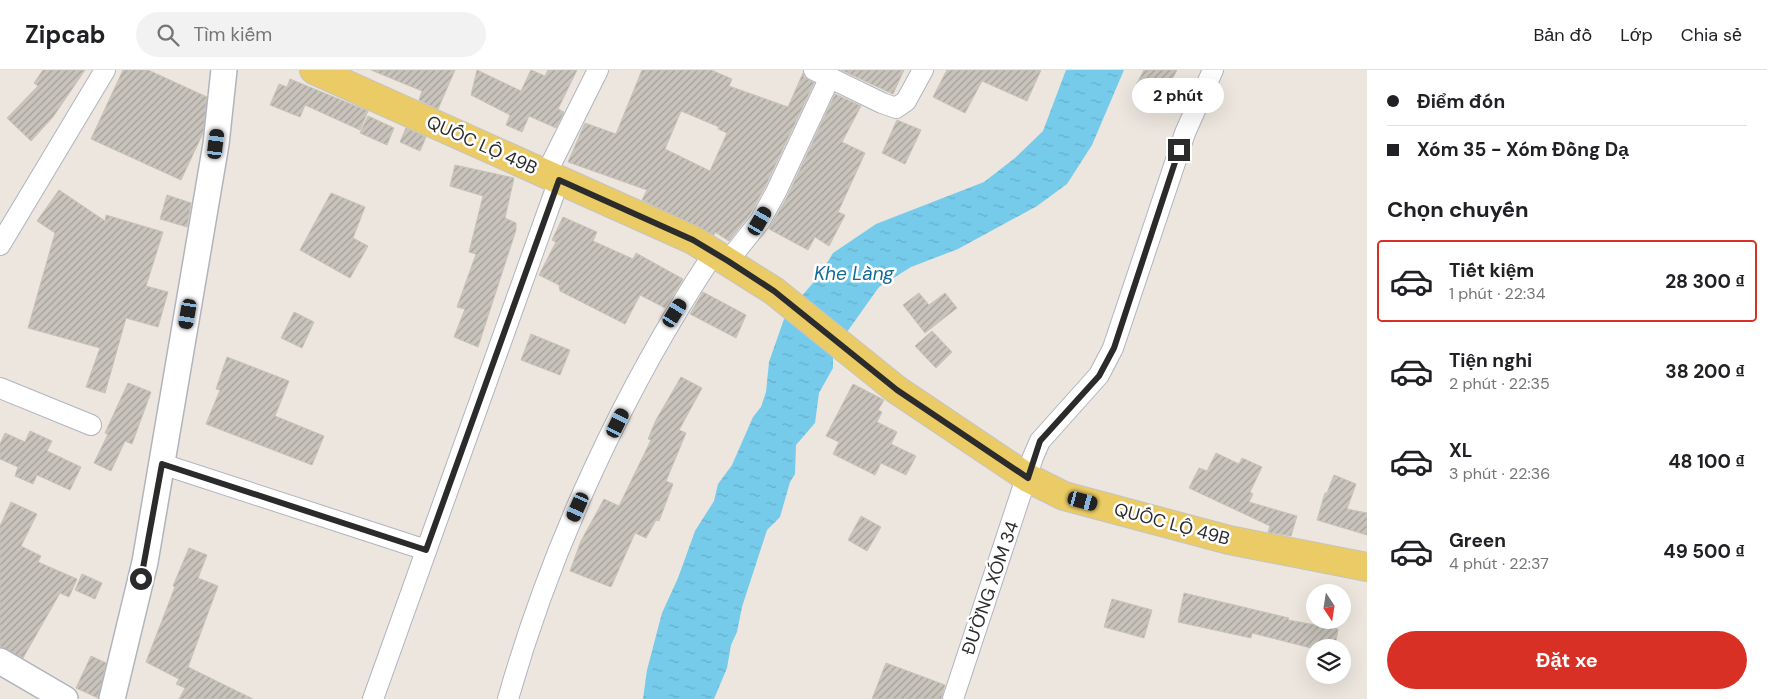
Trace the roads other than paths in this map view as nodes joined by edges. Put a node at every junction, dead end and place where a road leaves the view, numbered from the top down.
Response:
1 (105, 70) edge
2 (224, 70) edge
3 (314, 70) edge
4 (598, 70) edge
5 (923, 70) edge
6 (1213, 70) edge
7 (822, 74) edge
8 (552, 177) junction
9 (0, 245) edge
10 (721, 257) junction
11 (0, 388) edge
12 (91, 425) dead end
13 (162, 464) junction
14 (1028, 478) junction
15 (426, 550) junction
16 (1367, 567) edge
17 (0, 661) edge
18 (65, 699) edge
19 (112, 699) edge
20 (373, 699) edge
21 (508, 699) edge
22 (952, 699) edge

1 - 9 street
2 - 13 street
3 - 8 main road, QUỐC LỘ 49B
4 - 8 street
5 - 7 street
6 - 14 street, ĐƯỜNG XÓM 34
7 - 10 street
8 - 10 main road, QUỐC LỘ 49B
8 - 15 street
10 - 14 main road, QUỐC LỘ 49B
10 - 21 street
11 - 12 street
13 - 15 street
13 - 19 street
14 - 16 main road, QUỐC LỘ 49B
14 - 22 street, ĐƯỜNG XÓM 34
15 - 20 street
17 - 18 street

